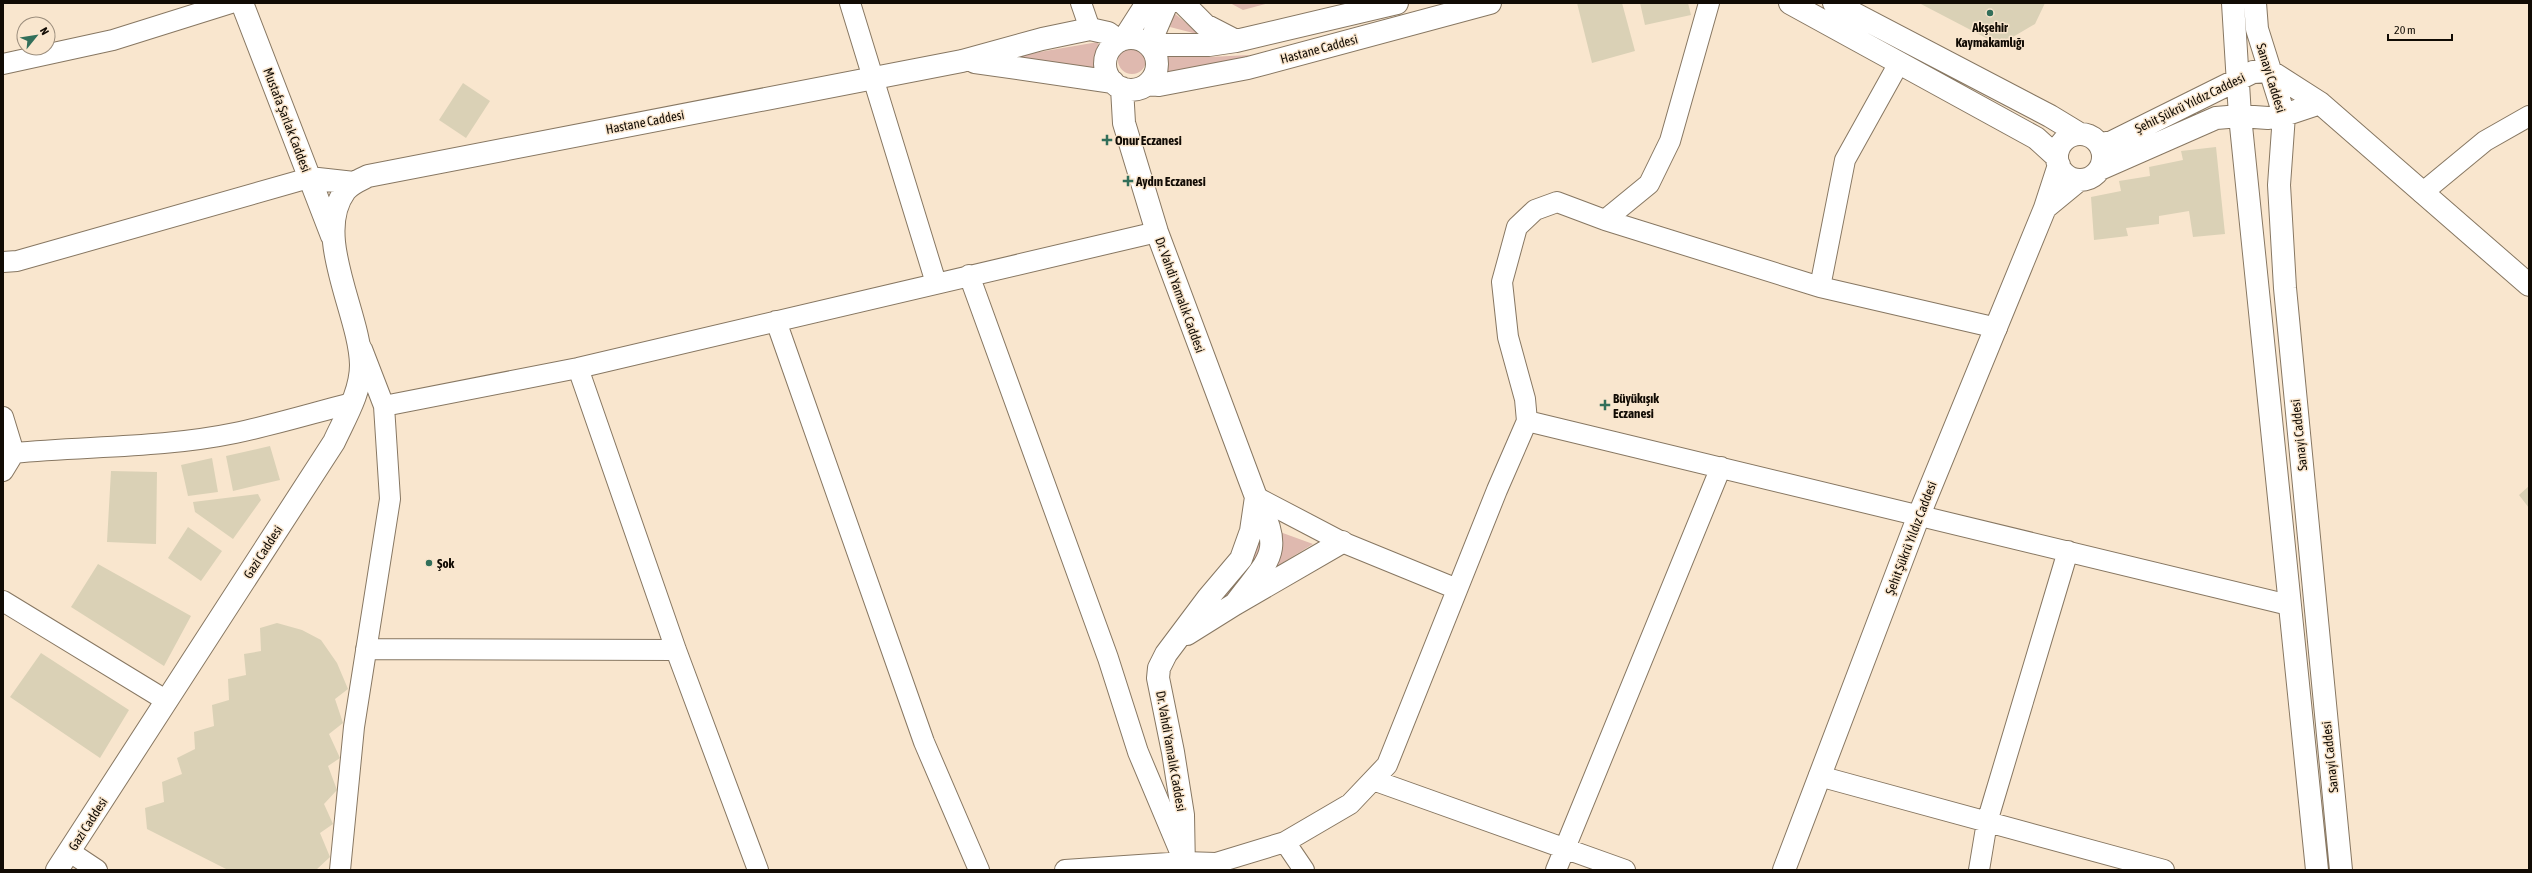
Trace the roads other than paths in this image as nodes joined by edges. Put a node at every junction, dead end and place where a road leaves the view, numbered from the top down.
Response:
1 (231, 3) edge
2 (242, 3) edge
3 (850, 3) edge
4 (1082, 3) edge
5 (1147, 3) edge
6 (1167, 3) edge
7 (1183, 3) edge
8 (1397, 3) edge
9 (1490, 3) edge
10 (1709, 3) edge
11 (1790, 3) edge
12 (1834, 3) edge
13 (2233, 3) edge
14 (2255, 3) edge
15 (1090, 29) junction
16 (1122, 40) junction
17 (1236, 42) junction
18 (1149, 45) junction
19 (962, 61) junction
20 (3, 64) edge
21 (1899, 64) junction
22 (2270, 71) junction
23 (872, 78) junction
24 (2238, 80) junction
25 (1148, 84) junction
26 (1118, 85) junction
27 (2320, 103) junction
28 (2284, 115) junction
29 (2240, 116) junction
30 (2529, 116) edge
31 (2078, 134) junction
32 (2100, 144) junction
33 (2058, 161) junction
34 (2100, 169) junction
35 (309, 178) junction
36 (2078, 180) junction
37 (354, 183) junction
38 (2422, 193) junction
39 (338, 202) joint
40 (2045, 208) junction
41 (1605, 220) junction
42 (1157, 232) junction
43 (332, 237) junction
44 (3, 262) edge
45 (969, 275) junction
46 (936, 283) junction
47 (2529, 285) edge
48 (1820, 287) junction
49 (776, 321) junction
50 (1997, 328) junction
51 (360, 344) junction
52 (578, 368) junction
53 (352, 402) junction
54 (384, 406) junction
55 (3, 417) edge
56 (1527, 421) junction
57 (14, 453) junction
58 (1721, 467) junction
59 (3, 471) edge
60 (1256, 497) junction
61 (1919, 515) junction
62 (1342, 542) junction
63 (2068, 551) junction
64 (1457, 589) junction
65 (3, 601) edge
66 (1235, 604) junction
67 (2289, 605) junction
68 (1179, 639) junction
69 (366, 649) junction
70 (676, 650) junction
71 (167, 701) junction
72 (1819, 776) junction
73 (1373, 780) junction
74 (1987, 822) junction
75 (1286, 842) junction
76 (1566, 849) junction
77 (70, 852) junction
78 (1186, 867) edge
79 (57, 870) edge
80 (97, 870) edge
81 (340, 870) edge
82 (758, 870) edge
83 (979, 870) edge
84 (1065, 870) edge
85 (1304, 870) edge
86 (1556, 870) edge
87 (1625, 870) edge
88 (1784, 870) edge
89 (1979, 870) edge
90 (2164, 870) edge
91 (2317, 870) edge
92 (2341, 870) edge

1 - 20 street
2 - 35 main road, Mustafa Şarlak Caddesi
3 - 23 street
4 - 15 street
5 - 16 main road
6 - 18 main road
7 - 17 main road
8 - 17 main road, Hastane Caddesi
9 - 25 main road, Hastane Caddesi
10 - 41 street
11 - 21 main road
12 - 31 main road
13 - 24 main road, Sanayi Caddesi
14 - 22 main road, Sanayi Caddesi
15 - 16 main road, Hastane Caddesi
15 - 19 main road, Hastane Caddesi
16 - 18 main road, Hastane Caddesi
16 - 26 main road
17 - 18 main road, Hastane Caddesi
18 - 25 main road
19 - 23 main road, Hastane Caddesi
19 - 26 main road, Hastane Caddesi
21 - 33 main road
21 - 48 street
22 - 24 main road, Şehit Şükrü Yıldız Caddesi
22 - 27 main road
22 - 28 main road, Sanayi Caddesi
23 - 37 main road, Hastane Caddesi
23 - 46 street
24 - 29 main road, Sanayi Caddesi
24 - 32 main road, Şehit Şükrü Yıldız Caddesi
25 - 26 main road, Hastane Caddesi
26 - 42 main road, Dr. Vahdi Yamalık Caddesi
27 - 28 main road
27 - 38 main road
28 - 29 main road
28 - 92 main road, Sanayi Caddesi
29 - 34 main road
29 - 67 main road, Sanayi Caddesi
30 - 38 street
31 - 32 main road
31 - 33 main road
32 - 34 main road
33 - 36 main road
33 - 40 main road, Şehit Şükrü Yıldız Caddesi
34 - 36 main road
35 - 37 main road
35 - 43 main road, Mustafa Şarlak Caddesi
35 - 44 street
36 - 40 main road
37 - 39 main road, Hastane Caddesi
38 - 47 main road
39 - 43 main road, Gazi Caddesi
40 - 50 main road, Şehit Şükrü Yıldız Caddesi
41 - 48 street
41 - 56 street
42 - 45 street
42 - 60 main road, Dr. Vahdi Yamalık Caddesi
43 - 51 main road, Gazi Caddesi
45 - 46 street
45 - 78 street
46 - 49 street
48 - 50 street
49 - 52 street
49 - 83 street
50 - 61 main road, Şehit Şükrü Yıldız Caddesi
51 - 53 main road, Gazi Caddesi
51 - 54 street
52 - 54 street
52 - 70 street
53 - 57 street
53 - 71 main road, Gazi Caddesi
54 - 69 street
55 - 57 street
56 - 58 street
56 - 64 street
57 - 59 street
58 - 61 street
58 - 76 street
60 - 62 street
60 - 66 main road, Dr. Vahdi Yamalık Caddesi
60 - 68 main road, Dr. Vahdi Yamalık Caddesi
61 - 63 street
61 - 72 main road, Şehit Şükrü Yıldız Caddesi
62 - 64 street
62 - 66 main road, Dr. Vahdi Yamalık Caddesi
63 - 67 street
63 - 74 street
64 - 73 street
65 - 71 street
66 - 68 main road, Dr. Vahdi Yamalık Caddesi
67 - 91 main road, Sanayi Caddesi
68 - 78 main road, Dr. Vahdi Yamalık Caddesi
69 - 70 street
69 - 81 street
70 - 82 street
71 - 77 main road, Gazi Caddesi
72 - 74 street
72 - 88 main road, Şehit Şükrü Yıldız Caddesi
73 - 75 street
73 - 76 street
74 - 89 street
74 - 90 street
75 - 78 street
75 - 85 street
76 - 86 street
76 - 87 street
77 - 79 main road, Gazi Caddesi
77 - 80 street
78 - 84 street

